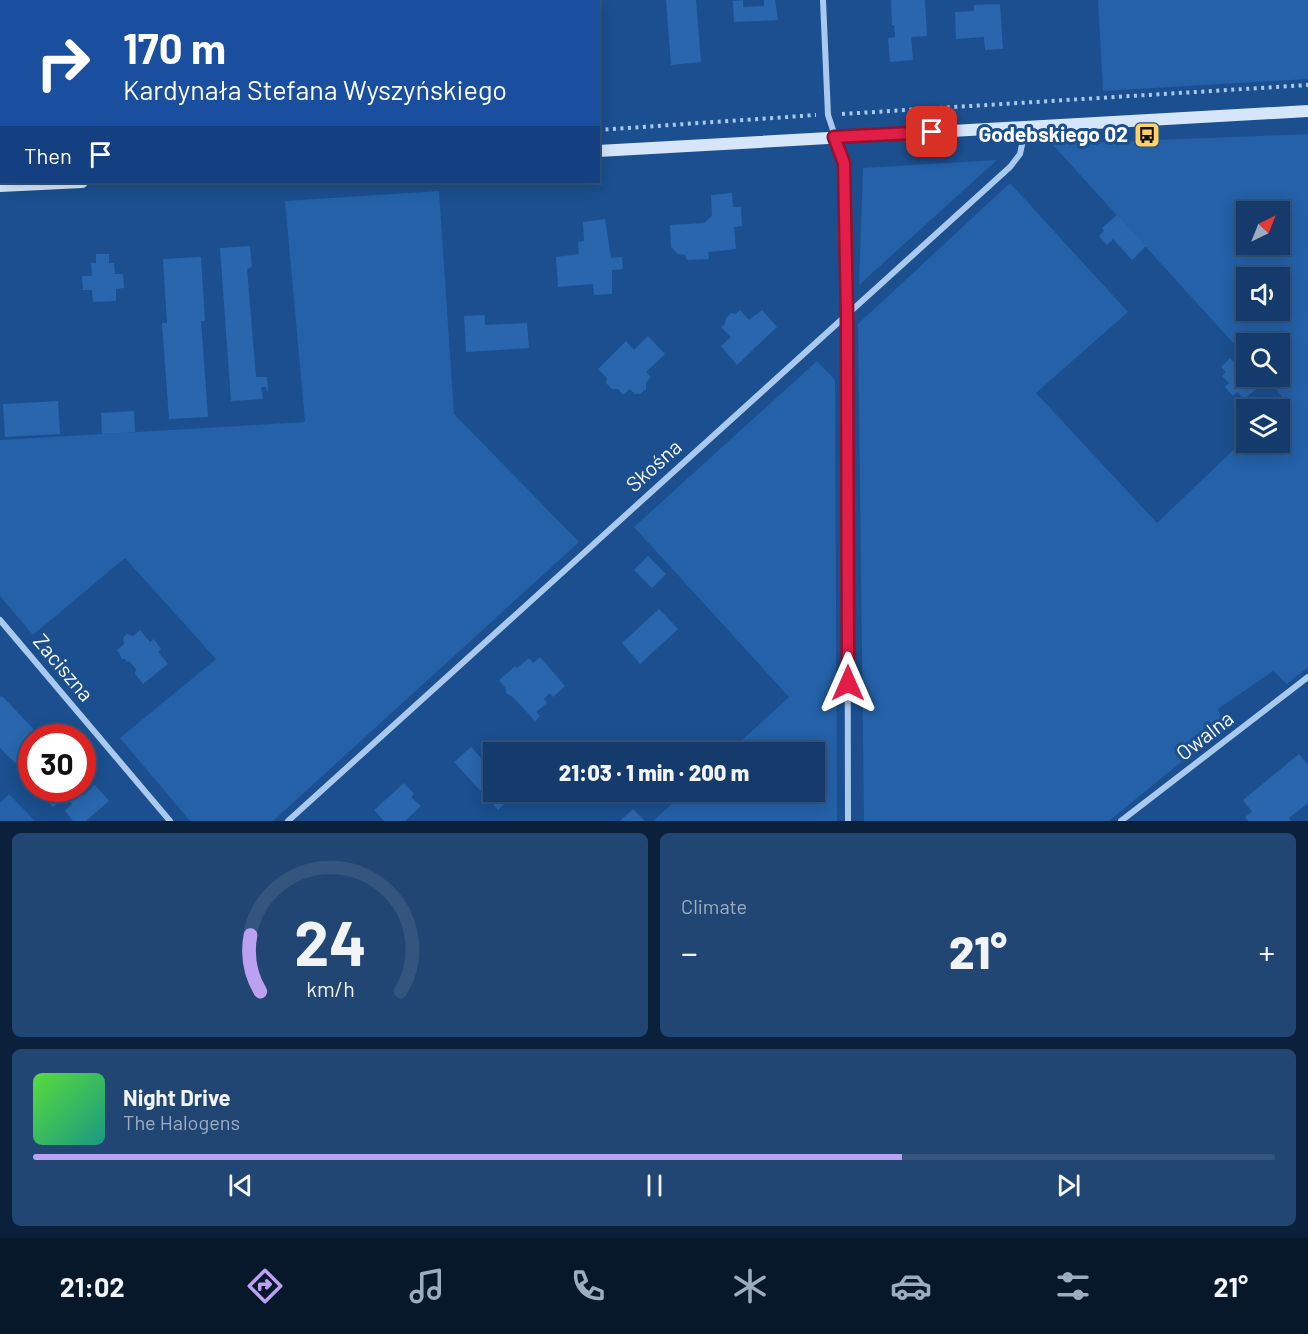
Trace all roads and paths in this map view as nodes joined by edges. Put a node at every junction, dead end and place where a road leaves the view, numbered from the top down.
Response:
1 (822, 0) edge
2 (1308, 85) edge
3 (1308, 111) edge
4 (842, 114) dead end
5 (813, 116) dead end
6 (1026, 126) junction
7 (600, 130) edge
8 (834, 137) junction
9 (600, 151) edge
10 (62, 183) edge
11 (0, 186) edge
12 (847, 316) junction
13 (0, 620) edge
14 (1308, 677) edge
15 (170, 821) edge
16 (288, 821) edge
17 (848, 821) edge
18 (1121, 821) edge

1 - 8 street
2 - 4 path
3 - 6 main road
5 - 7 path
6 - 8 main road
6 - 12 street, Skośna
8 - 9 main road
8 - 12 street
10 - 11 main road
12 - 16 street, Skośna
12 - 17 street
13 - 15 street, Zaciszna
14 - 18 street, Owalna

